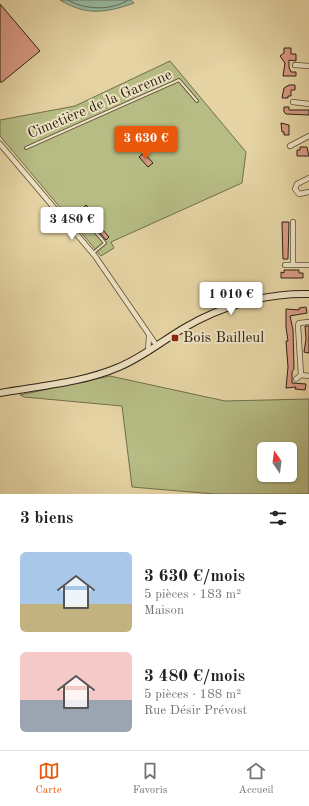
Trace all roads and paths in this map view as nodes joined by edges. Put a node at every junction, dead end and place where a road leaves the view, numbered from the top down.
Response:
1 (295, 65) dead end
2 (309, 66) edge
3 (197, 101) dead end
4 (293, 102) dead end
5 (309, 104) edge
6 (309, 136) edge
7 (0, 144) edge
8 (290, 146) dead end
9 (26, 148) dead end
10 (309, 178) edge
11 (309, 192) edge
12 (293, 222) dead end
13 (74, 231) junction
14 (93, 253) junction
15 (285, 265) dead end
16 (293, 265) junction
17 (309, 265) edge
18 (309, 294) edge
19 (309, 322) edge
20 (149, 334) junction
21 (156, 346) junction
22 (148, 352) junction
23 (301, 375) junction
24 (309, 376) edge
25 (296, 379) dead end
26 (0, 393) edge

1 - 2 street
3 - 9 lane, Cimetière de la Garenne
4 - 5 street
6 - 8 street
7 - 13 street
10 - 11 street
12 - 16 street
13 - 14 street
13 - 14 lane
14 - 20 street
15 - 16 street
16 - 17 street
18 - 21 street
19 - 23 street
20 - 21 street
20 - 22 street
21 - 22 street
22 - 26 street
23 - 24 street
23 - 25 street

